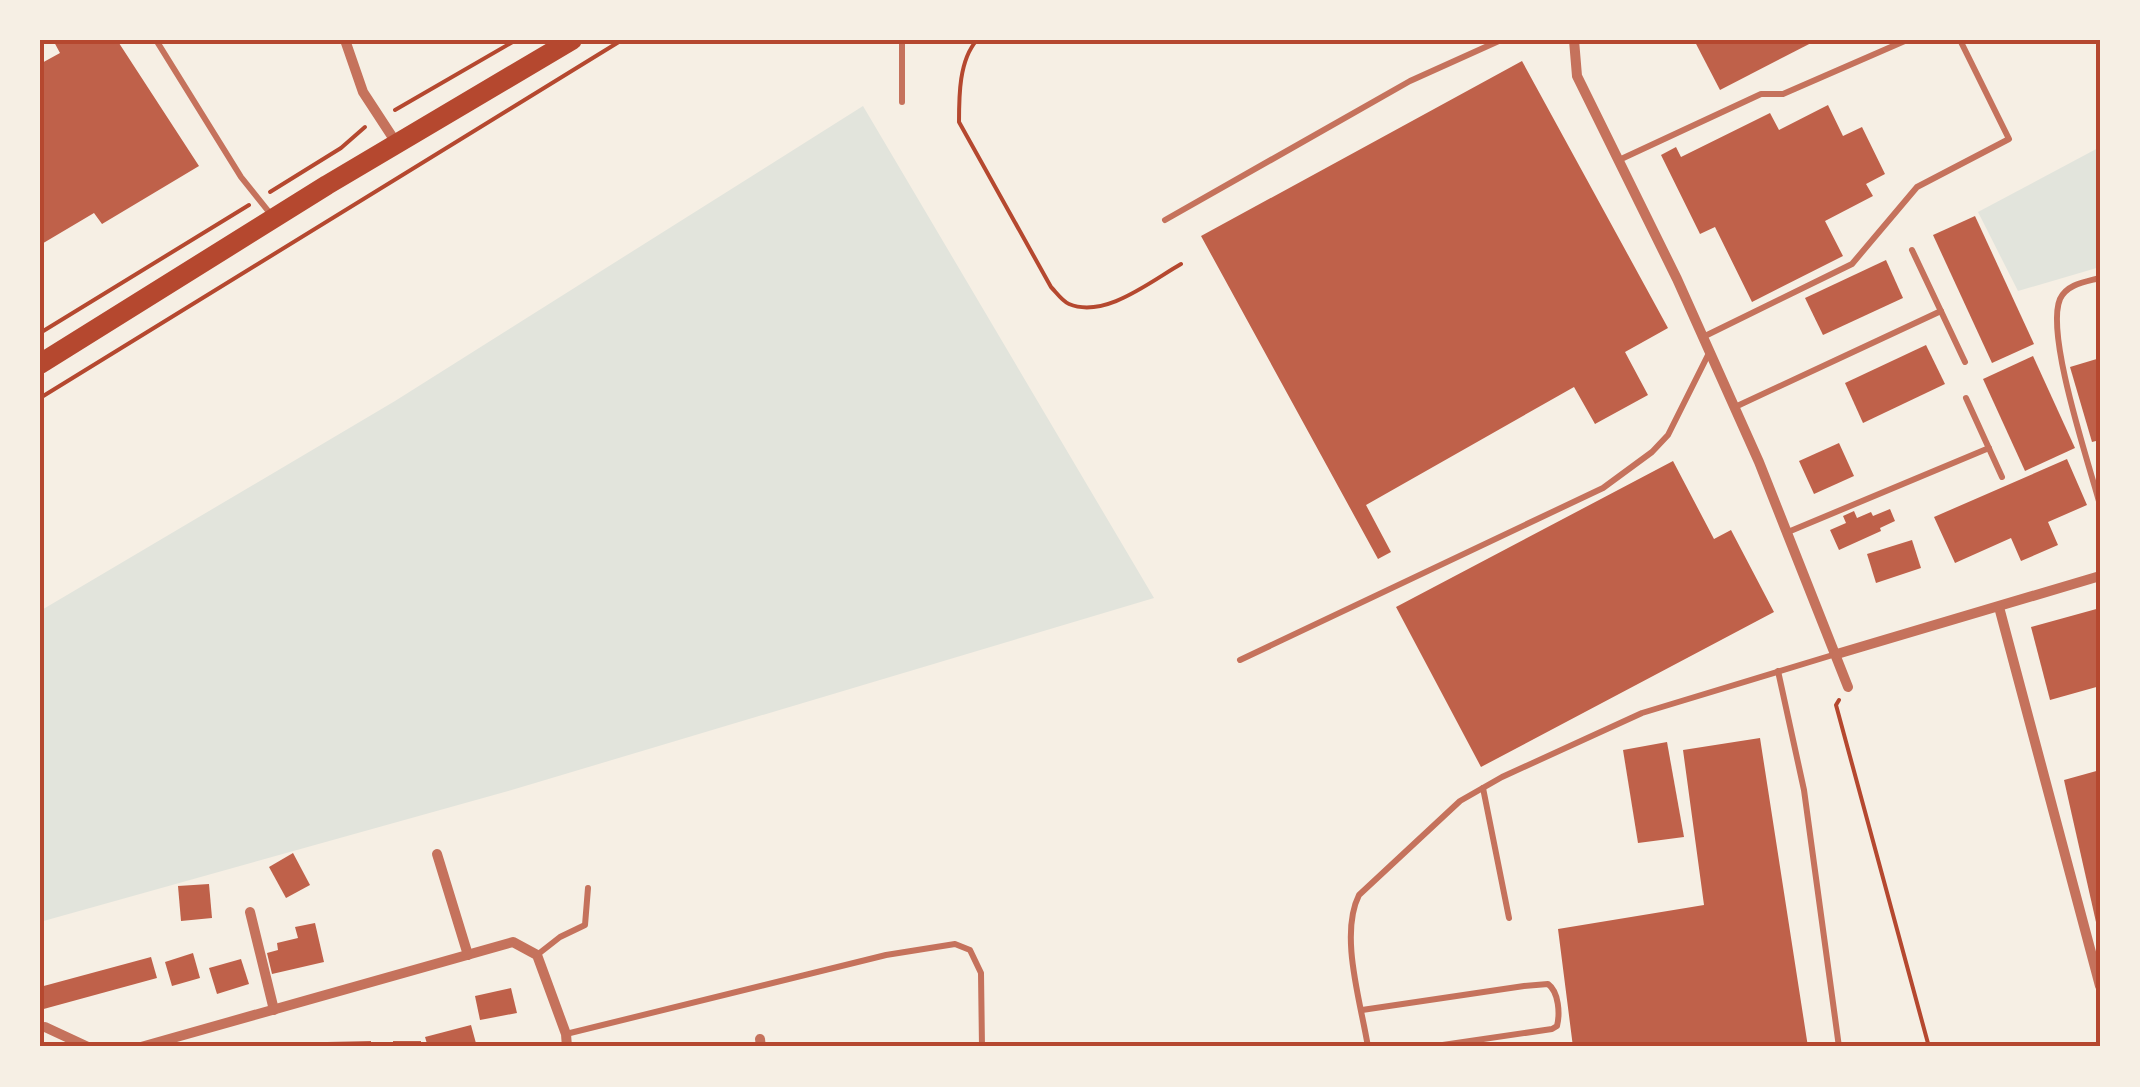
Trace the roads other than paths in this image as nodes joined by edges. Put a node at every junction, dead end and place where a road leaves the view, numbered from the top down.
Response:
1 (156, 40) edge
2 (346, 40) edge
3 (572, 40) edge
4 (902, 40) edge
5 (1501, 40) edge
6 (1574, 40) edge
7 (1907, 40) edge
8 (1960, 40) edge
9 (902, 102) dead end
10 (397, 144) junction
11 (1618, 160) junction
12 (274, 218) junction
13 (1166, 220) dead end
14 (1912, 250) dead end
15 (2100, 278) edge
16 (1941, 311) junction
17 (1703, 337) junction
18 (1710, 352) junction
19 (1965, 362) dead end
20 (40, 364) edge
21 (1966, 398) dead end
22 (1735, 407) junction
23 (1989, 448) junction
24 (2002, 477) dead end
25 (2100, 505) edge
26 (1788, 532) junction
27 (2100, 576) edge
28 (1999, 606) junction
29 (1838, 654) junction
30 (1240, 660) dead end
31 (1778, 671) junction
32 (1848, 687) road end
33 (1483, 788) junction
34 (437, 854) dead end
35 (588, 888) dead end
36 (250, 912) dead end
37 (1509, 918) dead end
38 (537, 955) junction
39 (468, 956) junction
40 (2100, 986) edge
41 (274, 1010) junction
42 (1362, 1010) junction
43 (44, 1027) dead end
44 (566, 1034) junction
45 (88, 1047) edge
46 (140, 1047) edge
47 (567, 1047) edge
48 (982, 1047) edge
49 (1368, 1047) edge
50 (1428, 1047) edge
51 (1839, 1047) edge

1 - 12 lane
2 - 10 street
3 - 10 main road
4 - 9 lane
5 - 13 lane
6 - 11 street
7 - 11 lane
8 - 17 lane
10 - 12 main road
11 - 17 street
12 - 20 main road
14 - 16 lane
15 - 25 lane
16 - 19 lane
16 - 22 lane
17 - 18 street
18 - 22 street
18 - 30 lane
21 - 23 lane
22 - 26 street
23 - 24 lane
23 - 26 lane
26 - 29 street
27 - 28 street
28 - 29 street
28 - 40 street
29 - 31 lane
29 - 32 street
31 - 33 lane
31 - 51 lane
33 - 37 lane
33 - 42 lane
34 - 39 street
35 - 38 lane
36 - 41 street
38 - 39 street
38 - 44 street
39 - 41 street
41 - 46 street
42 - 49 lane
42 - 50 lane
43 - 45 street
44 - 47 street
44 - 48 lane

